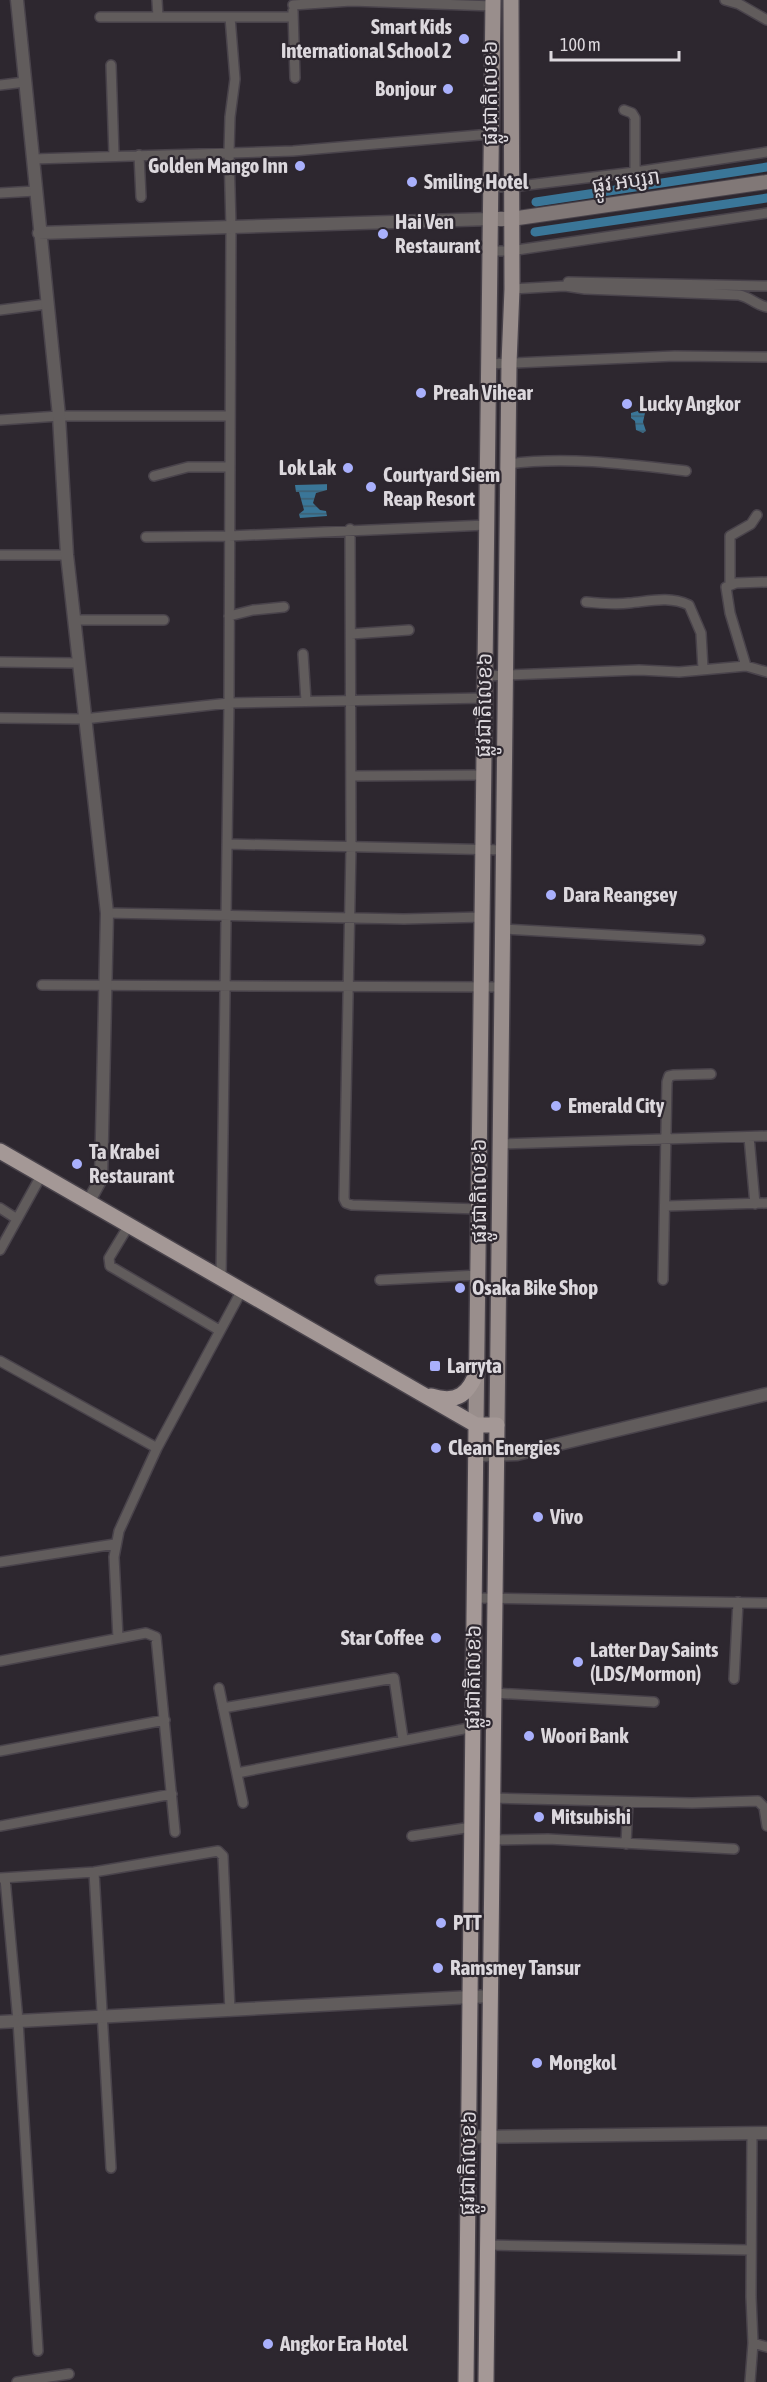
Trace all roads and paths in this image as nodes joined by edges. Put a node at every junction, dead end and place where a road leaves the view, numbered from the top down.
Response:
1 (17, 0) edge
2 (157, 0) edge
3 (511, 0) edge
4 (724, 0) edge
5 (351, 1) edge
6 (293, 2) edge
7 (410, 2) edge
8 (493, 3) edge
9 (100, 17) dead end
10 (158, 17) junction
11 (230, 17) junction
12 (293, 17) junction
13 (767, 20) edge
14 (111, 65) dead end
15 (295, 78) dead end
16 (25, 81) junction
17 (0, 85) edge
18 (624, 110) dead end
19 (491, 134) junction
20 (229, 152) junction
21 (767, 152) edge
22 (139, 155) junction
23 (114, 156) junction
24 (33, 159) junction
25 (635, 172) junction
26 (767, 182) edge
27 (491, 187) junction
28 (511, 187) junction
29 (36, 191) junction
30 (0, 193) edge
31 (141, 197) dead end
32 (767, 213) edge
33 (490, 219) junction
34 (511, 219) junction
35 (231, 227) junction
36 (39, 233) junction
37 (490, 251) junction
38 (510, 251) junction
39 (767, 286) edge
40 (538, 287) junction
41 (512, 289) junction
42 (47, 304) junction
43 (767, 307) edge
44 (0, 310) edge
45 (767, 357) edge
46 (509, 363) junction
47 (489, 364) junction
48 (58, 416) junction
49 (229, 416) junction
50 (0, 420) edge
51 (508, 464) junction
52 (229, 467) junction
53 (686, 471) dead end
54 (154, 476) dead end
55 (757, 515) dead end
56 (487, 525) junction
57 (350, 529) junction
58 (229, 536) junction
59 (146, 537) dead end
60 (0, 555) edge
61 (67, 555) junction
62 (767, 582) edge
63 (730, 584) junction
64 (586, 602) dead end
65 (284, 607) dead end
66 (229, 616) junction
67 (75, 620) junction
68 (165, 620) dead end
69 (409, 630) dead end
70 (351, 634) junction
71 (303, 654) dead end
72 (0, 662) edge
73 (78, 663) junction
74 (746, 666) junction
75 (703, 669) junction
76 (767, 672) edge
77 (505, 675) junction
78 (485, 676) junction
79 (485, 698) junction
80 (350, 700) junction
81 (306, 701) junction
82 (229, 703) junction
83 (0, 718) edge
84 (84, 719) junction
85 (484, 775) junction
86 (351, 776) junction
87 (227, 844) junction
88 (351, 847) junction
89 (483, 850) junction
90 (504, 850) junction
91 (107, 913) junction
92 (226, 915) junction
93 (349, 916) junction
94 (483, 917) junction
95 (502, 929) junction
96 (700, 940) dead end
97 (42, 985) dead end
98 (105, 985) junction
99 (349, 986) junction
100 (224, 987) junction
101 (482, 987) junction
102 (502, 987) junction
103 (711, 1074) dead end
104 (767, 1136) edge
105 (749, 1137) junction
106 (667, 1138) junction
107 (500, 1144) junction
108 (0, 1150) edge
109 (42, 1174) junction
110 (89, 1201) junction
111 (767, 1203) edge
112 (755, 1204) junction
113 (666, 1206) junction
114 (0, 1208) edge
115 (479, 1209) junction
116 (17, 1219) junction
117 (129, 1225) junction
118 (0, 1250) edge
119 (478, 1275) junction
120 (221, 1278) junction
121 (380, 1280) dead end
122 (663, 1280) dead end
123 (242, 1290) junction
124 (219, 1330) junction
125 (0, 1361) edge
126 (477, 1369) junction
127 (421, 1393) junction
128 (767, 1394) edge
129 (476, 1425) junction
130 (497, 1425) junction
131 (157, 1448) junction
132 (497, 1454) junction
133 (476, 1455) junction
134 (115, 1544) junction
135 (0, 1562) edge
136 (475, 1598) junction
137 (495, 1599) junction
138 (738, 1602) junction
139 (767, 1603) edge
140 (118, 1638) junction
141 (0, 1661) edge
142 (734, 1679) dead end
143 (219, 1688) dead end
144 (494, 1693) junction
145 (654, 1702) dead end
146 (223, 1708) junction
147 (165, 1720) junction
148 (474, 1727) junction
149 (403, 1739) junction
150 (0, 1751) edge
151 (237, 1773) junction
152 (172, 1794) junction
153 (493, 1798) junction
154 (628, 1802) junction
155 (243, 1803) dead end
156 (0, 1826) edge
157 (767, 1826) edge
158 (472, 1827) junction
159 (175, 1832) dead end
160 (412, 1836) dead end
161 (492, 1840) junction
162 (626, 1844) junction
163 (734, 1849) dead end
164 (94, 1872) junction
165 (2, 1878) edge
166 (470, 1996) junction
167 (490, 1996) junction
168 (230, 2011) junction
169 (101, 2017) junction
170 (18, 2021) junction
171 (0, 2022) edge
172 (752, 2133) junction
173 (767, 2133) edge
174 (469, 2137) junction
175 (489, 2137) junction
176 (111, 2168) dead end
177 (488, 2245) junction
178 (751, 2250) junction
179 (753, 2343) junction
180 (767, 2347) edge
181 (38, 2351) dead end
182 (69, 2374) dead end
183 (17, 2382) edge
184 (466, 2382) edge
185 (486, 2382) edge
186 (750, 2382) edge

1 - 16 street
2 - 10 street
3 - 28 main road, ផ្លូវជាតិលេខ៦
4 - 13 street
5 - 6 street
5 - 7 street
6 - 12 street
7 - 8 street
8 - 19 main road, ផ្លូវជាតិលេខ៦
9 - 10 street
10 - 11 street
11 - 12 street
11 - 20 street
12 - 15 street
14 - 23 street
16 - 17 street
16 - 24 street
18 - 25 street
19 - 20 street
19 - 27 main road, ផ្លូវជាតិលេខ៦
20 - 22 street
20 - 35 street
21 - 25 street
22 - 23 street
22 - 31 street
23 - 24 street
24 - 29 street
25 - 28 street
26 - 34 main road, ផ្លូវ អប្សរា
27 - 28 street
27 - 33 main road, ផ្លូវជាតិលេខ៦
28 - 34 main road, ផ្លូវជាតិលេខ៦
29 - 30 street
29 - 36 street
32 - 38 street
33 - 34 main road, ផ្លូវ អប្សរា
33 - 35 street
33 - 37 main road, ផ្លូវជាតិលេខ៦
34 - 38 main road, ផ្លូវជាតិលេខ៦
35 - 36 street
35 - 49 street
36 - 42 street
37 - 38 street
37 - 47 main road, ផ្លូវជាតិលេខ៦
38 - 41 main road, ផ្លូវជាតិលេខ៦
39 - 40 street
40 - 41 street
40 - 43 street
41 - 46 main road, ផ្លូវជាតិលេខ៦
42 - 44 street
42 - 48 street
45 - 46 street
46 - 47 street
46 - 51 main road, ផ្លូវជាតិលេខ៦
47 - 56 main road, ផ្លូវជាតិលេខ៦
48 - 49 street
48 - 50 street
48 - 61 street
49 - 52 street
51 - 53 street
51 - 77 main road, ផ្លូវជាតិលេខ៦
52 - 54 street
52 - 58 street
55 - 63 street
56 - 57 street
56 - 78 main road, ផ្លូវជាតិលេខ៦
57 - 58 street
57 - 70 street
58 - 59 street
58 - 66 street
60 - 61 street
61 - 67 street
62 - 63 street
63 - 74 street
64 - 75 street
65 - 66 street
66 - 82 street
67 - 68 street
67 - 73 street
69 - 70 street
70 - 80 street
71 - 81 street
72 - 73 street
73 - 84 street
74 - 75 street
74 - 76 street
75 - 77 street
77 - 78 street
77 - 90 main road, ផ្លូវជាតិលេខ៦
78 - 79 main road, ផ្លូវជាតិលេខ៦
79 - 80 street
79 - 85 main road, ផ្លូវជាតិលេខ៦
80 - 81 street
80 - 86 street
81 - 82 street
82 - 84 street
82 - 87 street
83 - 84 street
84 - 91 street
85 - 86 street
85 - 89 main road, ផ្លូវជាតិលេខ៦
86 - 88 street
87 - 88 street
87 - 92 street
88 - 89 street
88 - 93 street
89 - 90 street
89 - 94 main road, ផ្លូវជាតិលេខ៦
90 - 95 main road, ផ្លូវជាតិលេខ៦
91 - 92 street
91 - 98 street
92 - 93 street
92 - 100 street
93 - 94 street
93 - 99 street
94 - 101 main road, ផ្លូវជាតិលេខ៦
95 - 96 street
95 - 102 main road, ផ្លូវជាតិលេខ៦
97 - 98 street
98 - 100 street
98 - 110 street
99 - 100 street
99 - 101 street
99 - 115 street
100 - 120 street
101 - 102 street
101 - 115 main road, ផ្លូវជាតិលេខ៦
102 - 107 main road, ផ្លូវជាតិលេខ៦
103 - 106 street
104 - 105 street
105 - 106 street
105 - 112 street
106 - 107 street
106 - 113 street
107 - 130 main road, ផ្លូវជាតិលេខ៦
108 - 109 highway
109 - 110 highway
109 - 116 street
110 - 117 highway
111 - 112 street
112 - 113 street
113 - 122 street
114 - 116 street
115 - 119 main road, ផ្លូវជាតិលេខ៦
116 - 118 street
117 - 120 highway
117 - 124 street
119 - 121 street
119 - 126 main road, ផ្លូវជាតិលេខ៦
120 - 123 highway
123 - 124 street
123 - 127 highway
124 - 131 street
125 - 131 street
126 - 127 highway
126 - 129 main road, ផ្លូវជាតិលេខ៦
127 - 129 highway
128 - 132 street
129 - 130 highway
129 - 133 highway, ផ្លូវជាតិលេខ៦
130 - 132 highway, ផ្លូវជាតិលេខ៦
131 - 134 street
132 - 133 street
132 - 137 highway, ផ្លូវជាតិលេខ៦
133 - 136 highway, ផ្លូវជាតិលេខ៦
134 - 135 street
134 - 140 street
136 - 137 street
136 - 148 highway, ផ្លូវជាតិលេខ៦
137 - 138 street
137 - 144 highway, ផ្លូវជាតិលេខ៦
138 - 139 street
138 - 142 street
140 - 141 street
140 - 147 street
143 - 146 street
144 - 145 street
144 - 153 highway, ផ្លូវជាតិលេខ៦
146 - 149 street
146 - 151 street
147 - 150 street
147 - 152 street
148 - 149 street
148 - 158 highway, ផ្លូវជាតិលេខ៦
149 - 151 street
151 - 155 street
152 - 156 street
152 - 159 street
153 - 154 street
153 - 161 highway, ផ្លូវជាតិលេខ៦
154 - 157 street
154 - 162 street
158 - 160 street
158 - 166 highway, ផ្លូវជាតិលេខ៦
161 - 162 street
161 - 167 highway, ផ្លូវជាតិលេខ៦
162 - 163 street
164 - 165 street
164 - 168 street
164 - 169 street
165 - 170 street
166 - 167 street
166 - 168 street
166 - 174 highway, ផ្លូវជាតិលេខ៦
167 - 175 highway, ផ្លូវជាតិលេខ៦
168 - 169 street
169 - 170 street
169 - 176 street
170 - 171 street
170 - 181 street
172 - 173 street
172 - 175 street
172 - 178 street
174 - 175 street
174 - 184 highway, ផ្លូវជាតិលេខ៦
175 - 177 highway, ផ្លូវជាតិលេខ៦
177 - 178 street
177 - 185 highway, ផ្លូវជាតិលេខ៦
178 - 179 street
179 - 180 street
179 - 186 street
182 - 183 street

